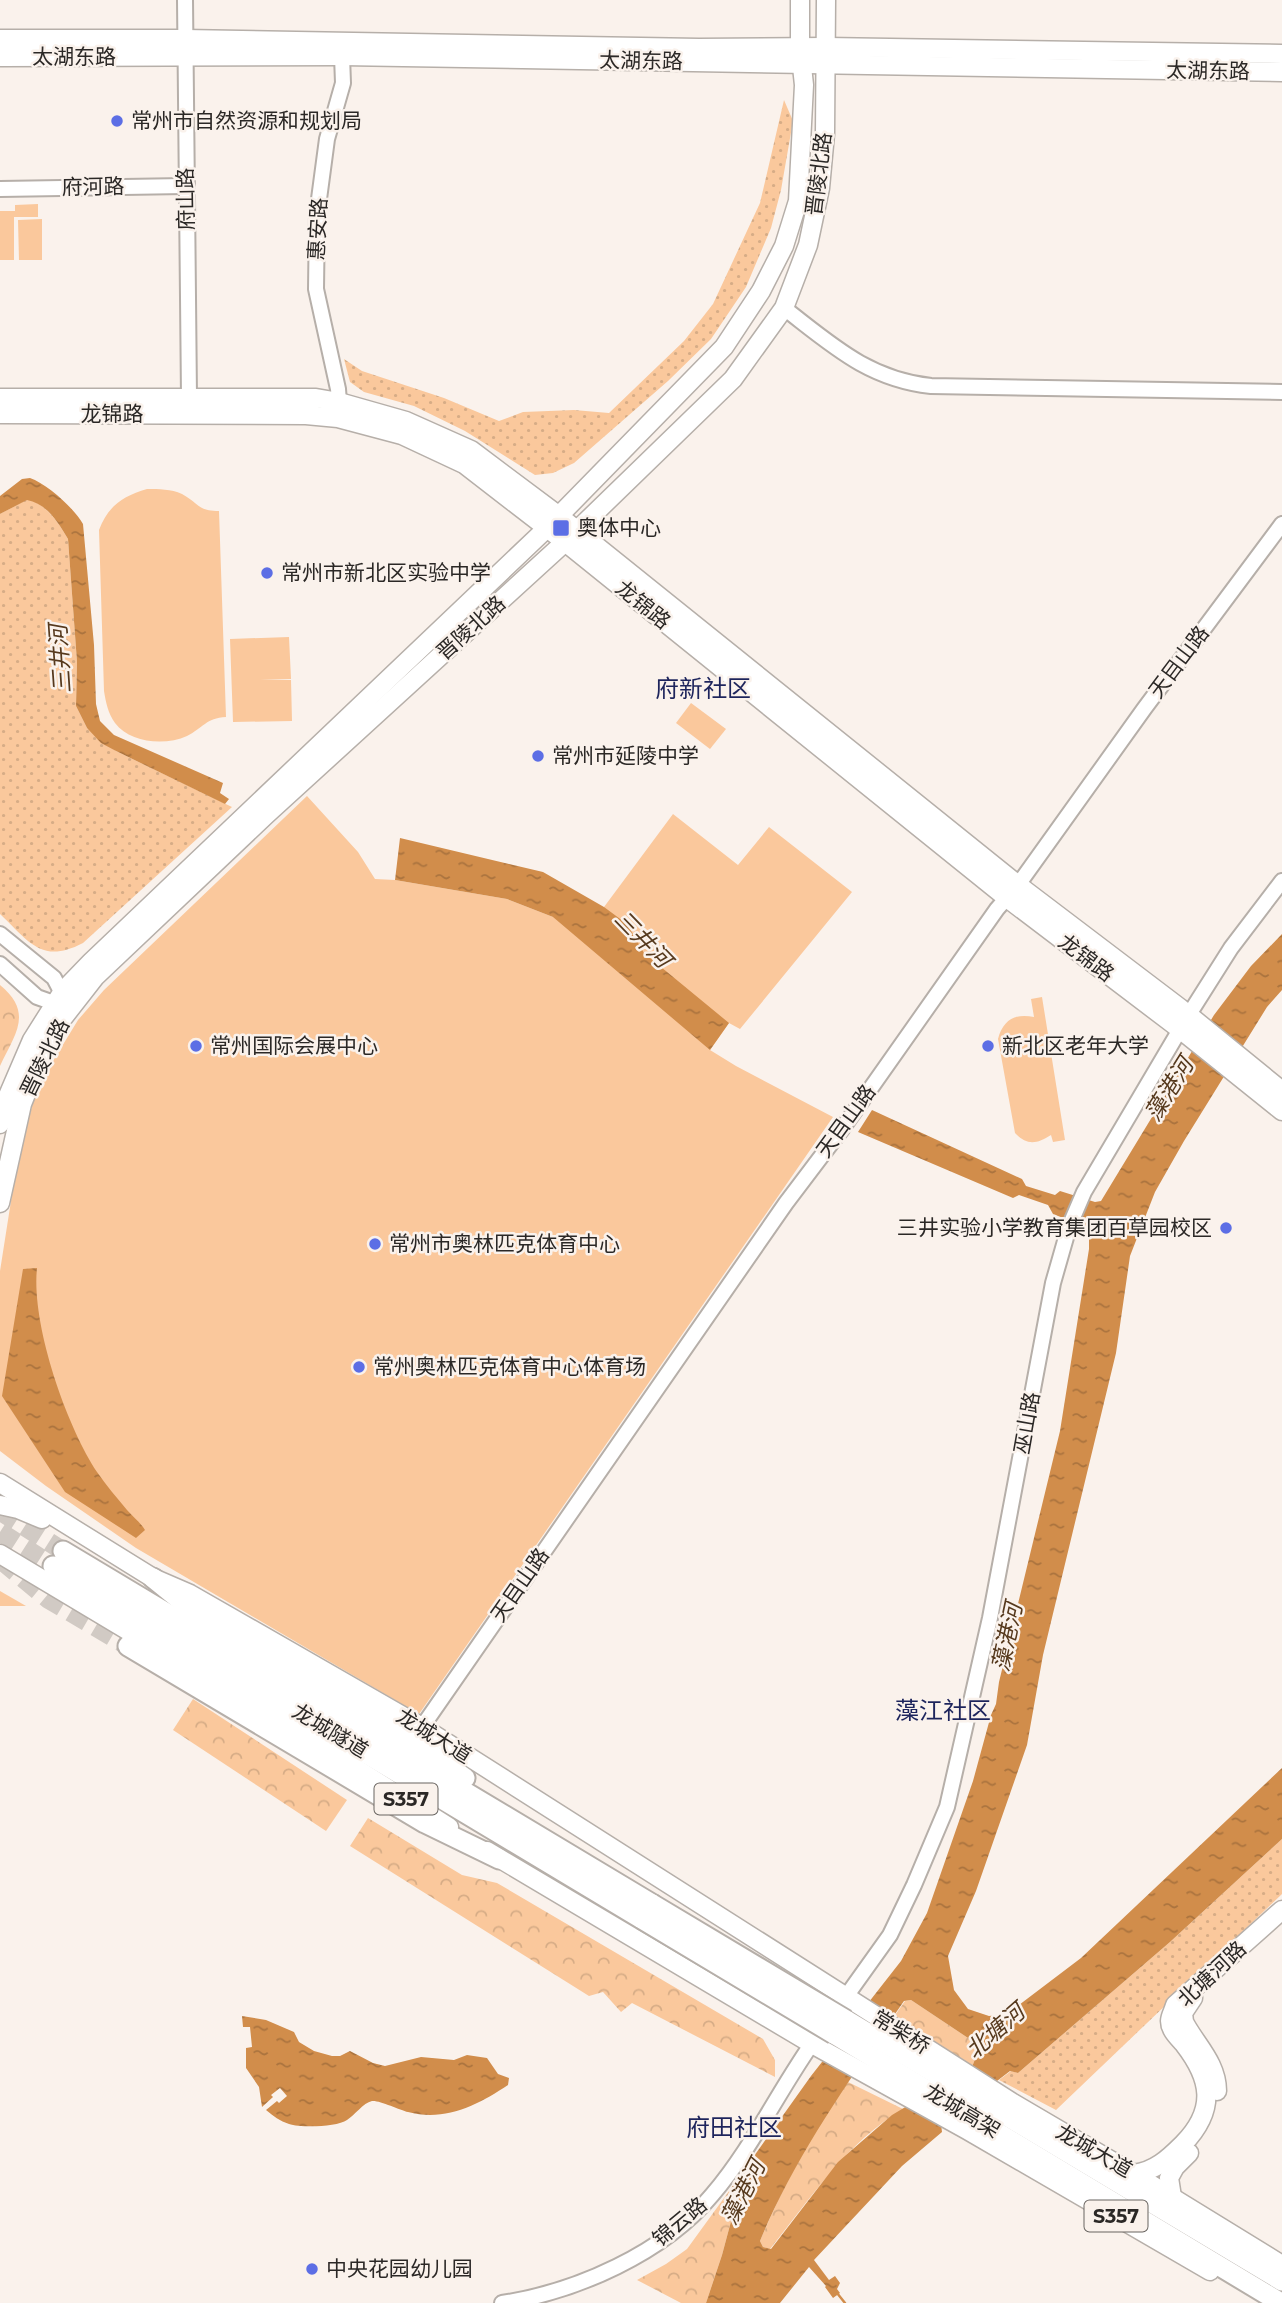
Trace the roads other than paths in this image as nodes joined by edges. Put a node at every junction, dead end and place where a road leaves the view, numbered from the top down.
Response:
1 (185, 0) edge
2 (800, 0) edge
3 (826, 0) edge
4 (0, 39) edge
5 (185, 39) junction
6 (1282, 54) edge
7 (826, 55) junction
8 (342, 56) junction
9 (802, 56) junction
10 (0, 57) edge
11 (185, 57) junction
12 (1282, 72) edge
13 (186, 186) junction
14 (0, 189) edge
15 (784, 308) junction
16 (1282, 392) edge
17 (189, 397) junction
18 (0, 398) edge
19 (339, 402) junction
20 (0, 414) edge
21 (553, 522) junction
22 (1282, 524) edge
23 (570, 536) junction
24 (1282, 881) edge
25 (1013, 891) junction
26 (0, 934) edge
27 (33, 961) junction
28 (0, 964) edge
29 (16, 978) junction
30 (63, 1002) junction
31 (1191, 1027) junction
32 (1237, 1065) junction
33 (1282, 1091) edge
34 (1282, 1111) edge
35 (0, 1124) edge
36 (0, 1203) edge
37 (0, 1483) edge
38 (0, 1505) edge
39 (85, 1536) junction
40 (0, 1554) edge
41 (58, 1558) tunnel mouth
42 (0, 1570) edge
43 (153, 1578) junction
44 (60, 1591) junction
45 (128, 1646) tunnel mouth
46 (269, 1715) junction
47 (422, 1727) junction
48 (499, 1859) junction
49 (1282, 1910) edge
50 (647, 1911) junction
51 (1282, 1920) edge
52 (853, 2001) junction
53 (818, 2047) junction
54 (1013, 2103) joint
55 (1134, 2174) junction
56 (1172, 2197) junction
57 (1282, 2265) edge
58 (1282, 2281) edge
59 (502, 2303) edge
60 (1265, 2303) edge
61 (1281, 2303) edge

1 - 5 street, 府山路
2 - 9 main road, 晋陵北路
3 - 7 main road, 晋陵北路
4 - 5 main road, 太湖东路
5 - 9 main road, 太湖东路
5 - 11 street, 府山路
6 - 7 main road, 太湖东路
7 - 9 main road, 太湖东路
7 - 12 main road, 太湖东路
7 - 15 main road, 晋陵北路
8 - 9 main road, 太湖东路
8 - 11 main road, 太湖东路
8 - 19 street, 惠安路
9 - 21 main road, 晋陵北路
10 - 11 main road, 太湖东路
11 - 13 street, 府山路
13 - 14 street, 府河路
13 - 17 street, 府山路
15 - 16 street
15 - 23 main road, 晋陵北路
17 - 18 main road, 龙锦路
17 - 19 main road, 龙锦路
19 - 21 main road, 龙锦路
20 - 21 main road, 龙锦路
21 - 23 main road, 龙锦路
21 - 30 main road, 晋陵北路
22 - 25 street, 天目山路
23 - 25 main road, 龙锦路
23 - 30 main road, 晋陵北路
24 - 31 street, 巫山路
25 - 31 main road, 龙锦路
25 - 47 street, 天目山路
26 - 27 street
27 - 29 street
27 - 30 street
28 - 29 street
29 - 30 street
30 - 35 main road, 晋陵北路
30 - 36 main road, 晋陵北路
31 - 32 main road, 龙锦路
31 - 52 street, 巫山路
32 - 33 main road
32 - 34 main road
37 - 39 main road, 龙城大道 / S357
38 - 39 main road
39 - 43 main road, 龙城大道 / S357
40 - 44 main road, S357
41 - 50 highway, 龙城隧道
42 - 44 main road
43 - 47 main road, 龙城大道 / S357
43 - 50 highway
44 - 46 main road, S357
45 - 48 highway
46 - 48 main road, S357
46 - 50 highway
47 - 52 main road, 龙城大道 / S357
48 - 53 main road, S357
49 - 55 main road, 北塘河路
50 - 58 highway, 龙城高架, bridge
50 - 61 highway, 龙城高架, bridge
51 - 56 main road, 北塘河路
52 - 53 street, 锦云路
52 - 54 main road, 常柴桥 / S357
53 - 59 street, 锦云路
53 - 60 main road, S357
54 - 55 main road, 龙城大道 / S357
55 - 56 main road, 龙城大道 / S357
56 - 57 main road, 龙城大道 / S357

